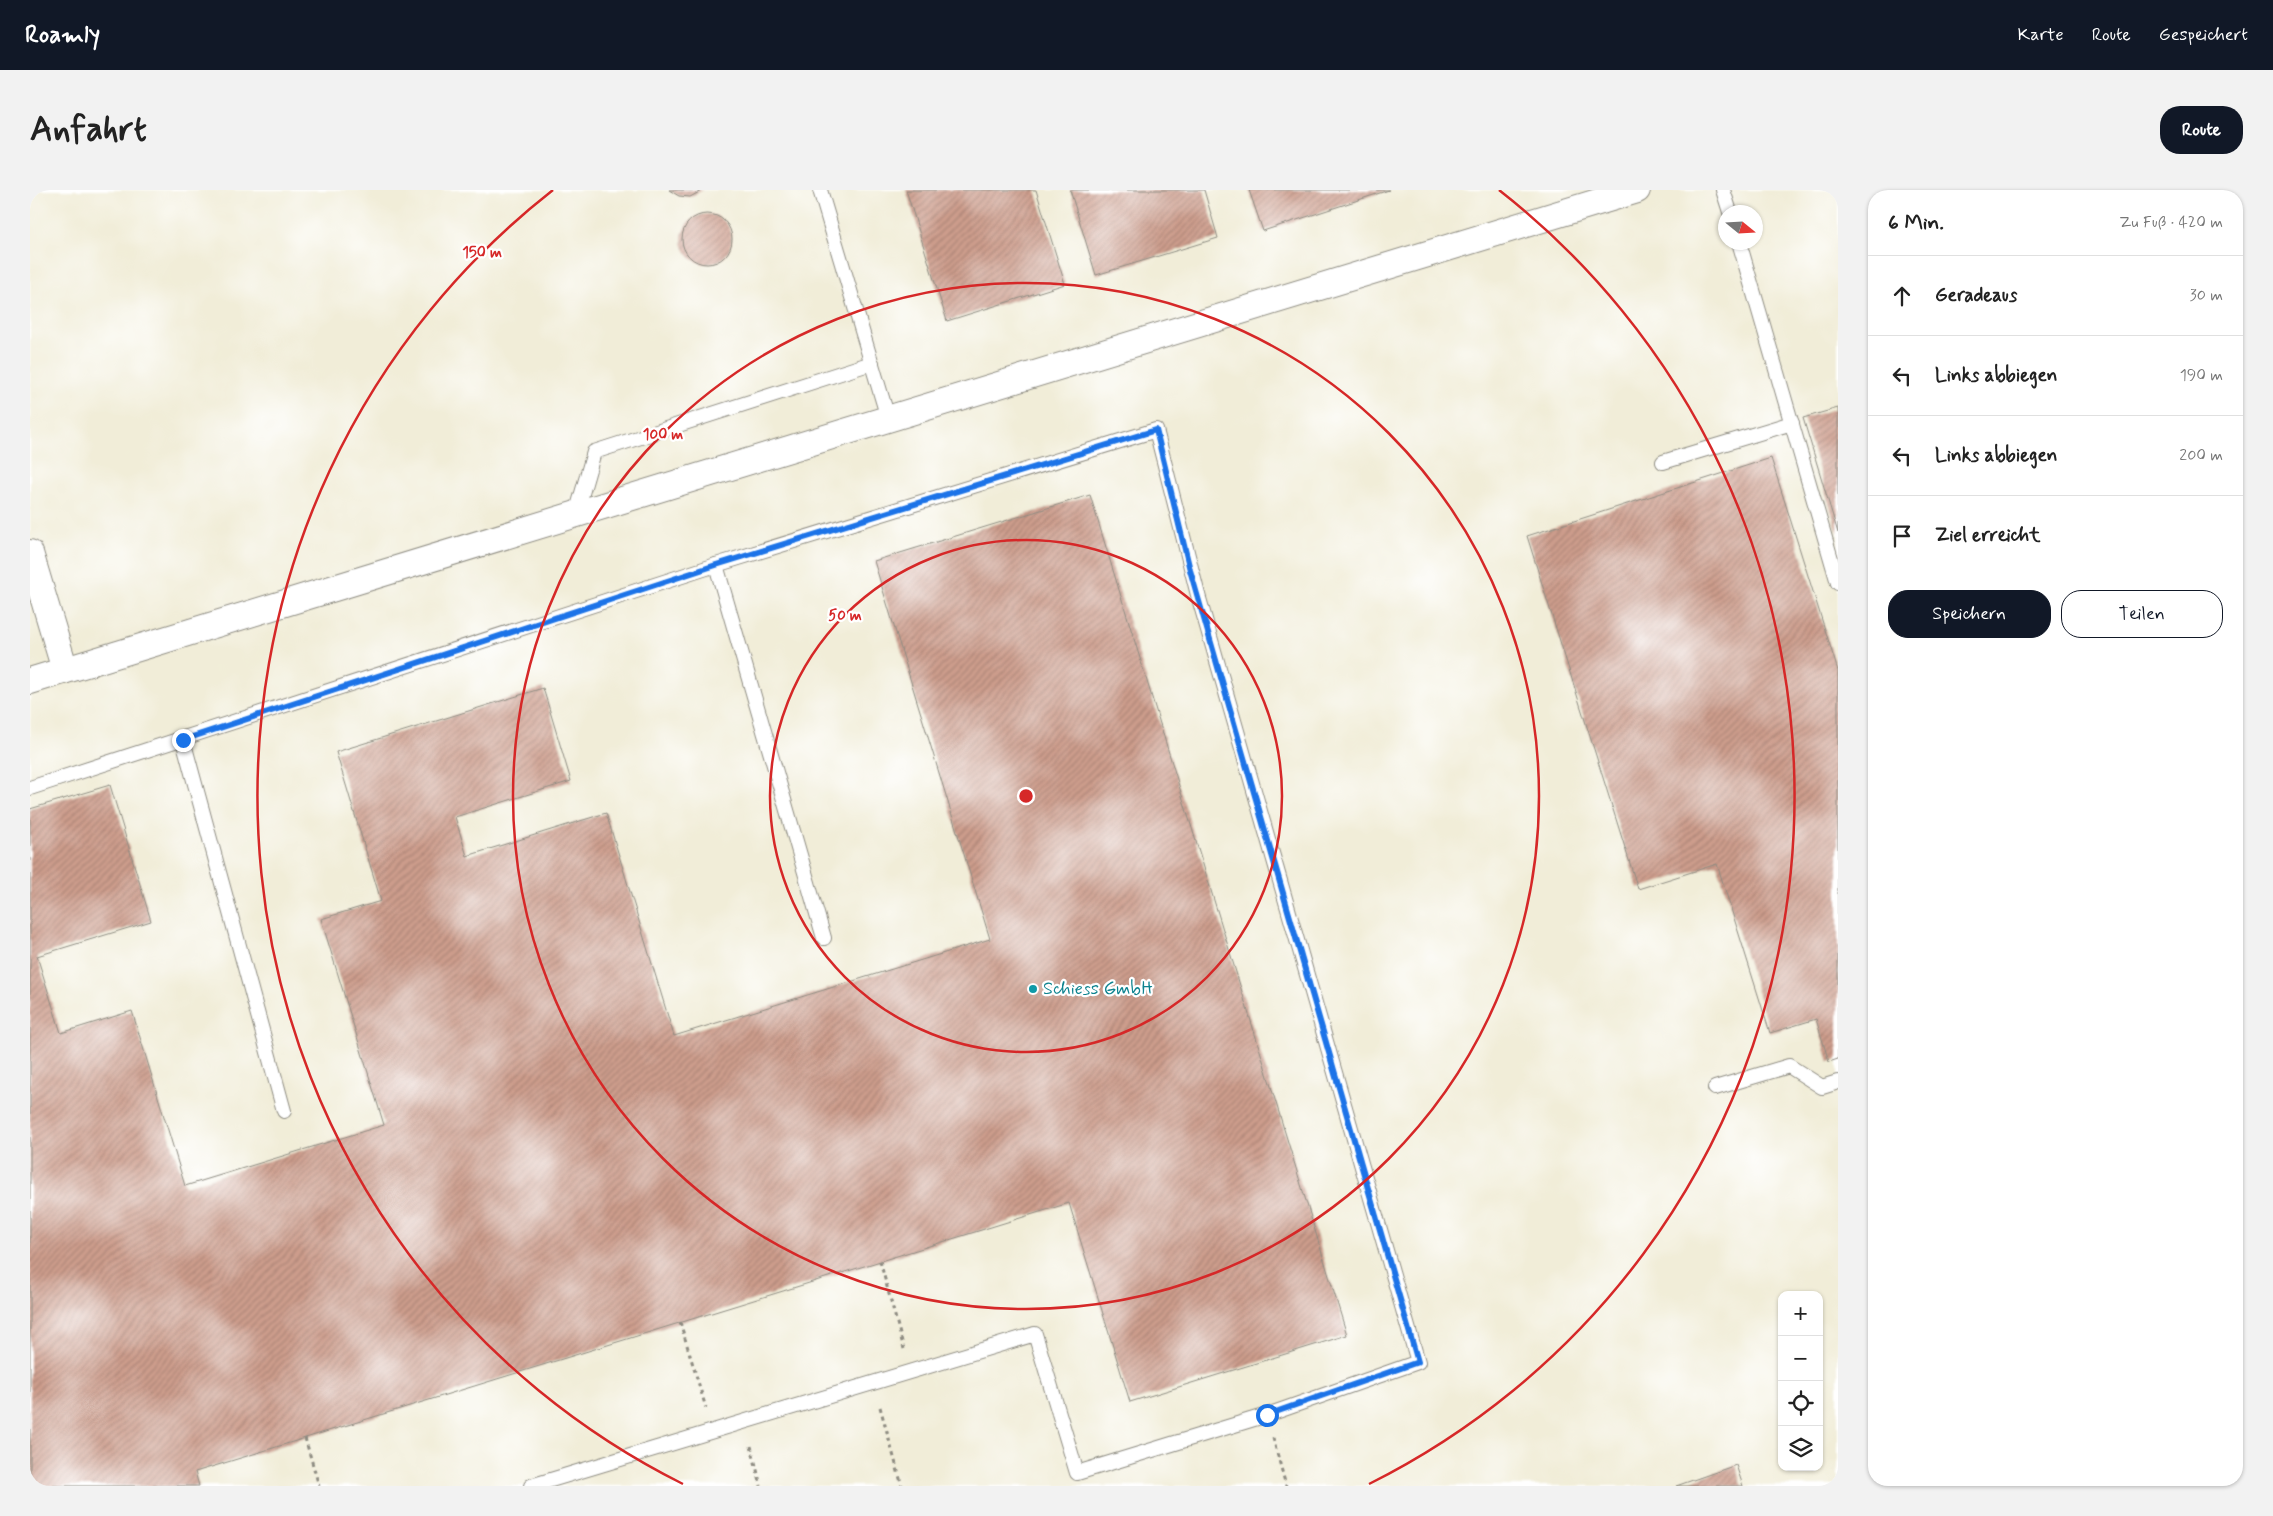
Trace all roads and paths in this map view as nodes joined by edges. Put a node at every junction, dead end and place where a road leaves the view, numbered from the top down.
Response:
1 (820, 190) edge
2 (1637, 190) edge
3 (1723, 190) edge
4 (1728, 205) edge
5 (1741, 250) edge
6 (872, 363) junction
7 (888, 418) junction
8 (1792, 423) junction
9 (1663, 462) dead end
10 (576, 514) junction
11 (30, 553) edge
12 (716, 565) junction
13 (1838, 583) edge
14 (65, 670) junction
15 (30, 680) edge
16 (183, 740) junction
17 (30, 788) edge
18 (824, 938) dead end
19 (1838, 1082) edge
20 (1715, 1088) dead end
21 (284, 1111) dead end
22 (880, 1260) dead end
23 (680, 1322) dead end
24 (910, 1371) junction
25 (874, 1382) junction
26 (1267, 1415) junction
27 (745, 1421) junction
28 (713, 1430) junction
29 (305, 1438) dead end
30 (319, 1486) edge
31 (531, 1486) edge
32 (761, 1486) edge
33 (902, 1486) edge
34 (1286, 1486) edge

1 - 6 lane
2 - 7 street
3 - 4 lane
5 - 8 lane
6 - 7 lane
6 - 10 lane
7 - 10 street
8 - 9 lane
8 - 13 lane
10 - 14 street
11 - 14 street
12 - 16 lane
12 - 18 lane
12 - 26 lane
14 - 15 street
16 - 17 lane
16 - 21 lane
19 - 20 lane
22 - 24 path
23 - 28 path
24 - 25 lane
24 - 26 lane
25 - 27 lane
25 - 33 path
26 - 34 path
27 - 28 lane
27 - 32 path
28 - 31 lane
29 - 30 path

